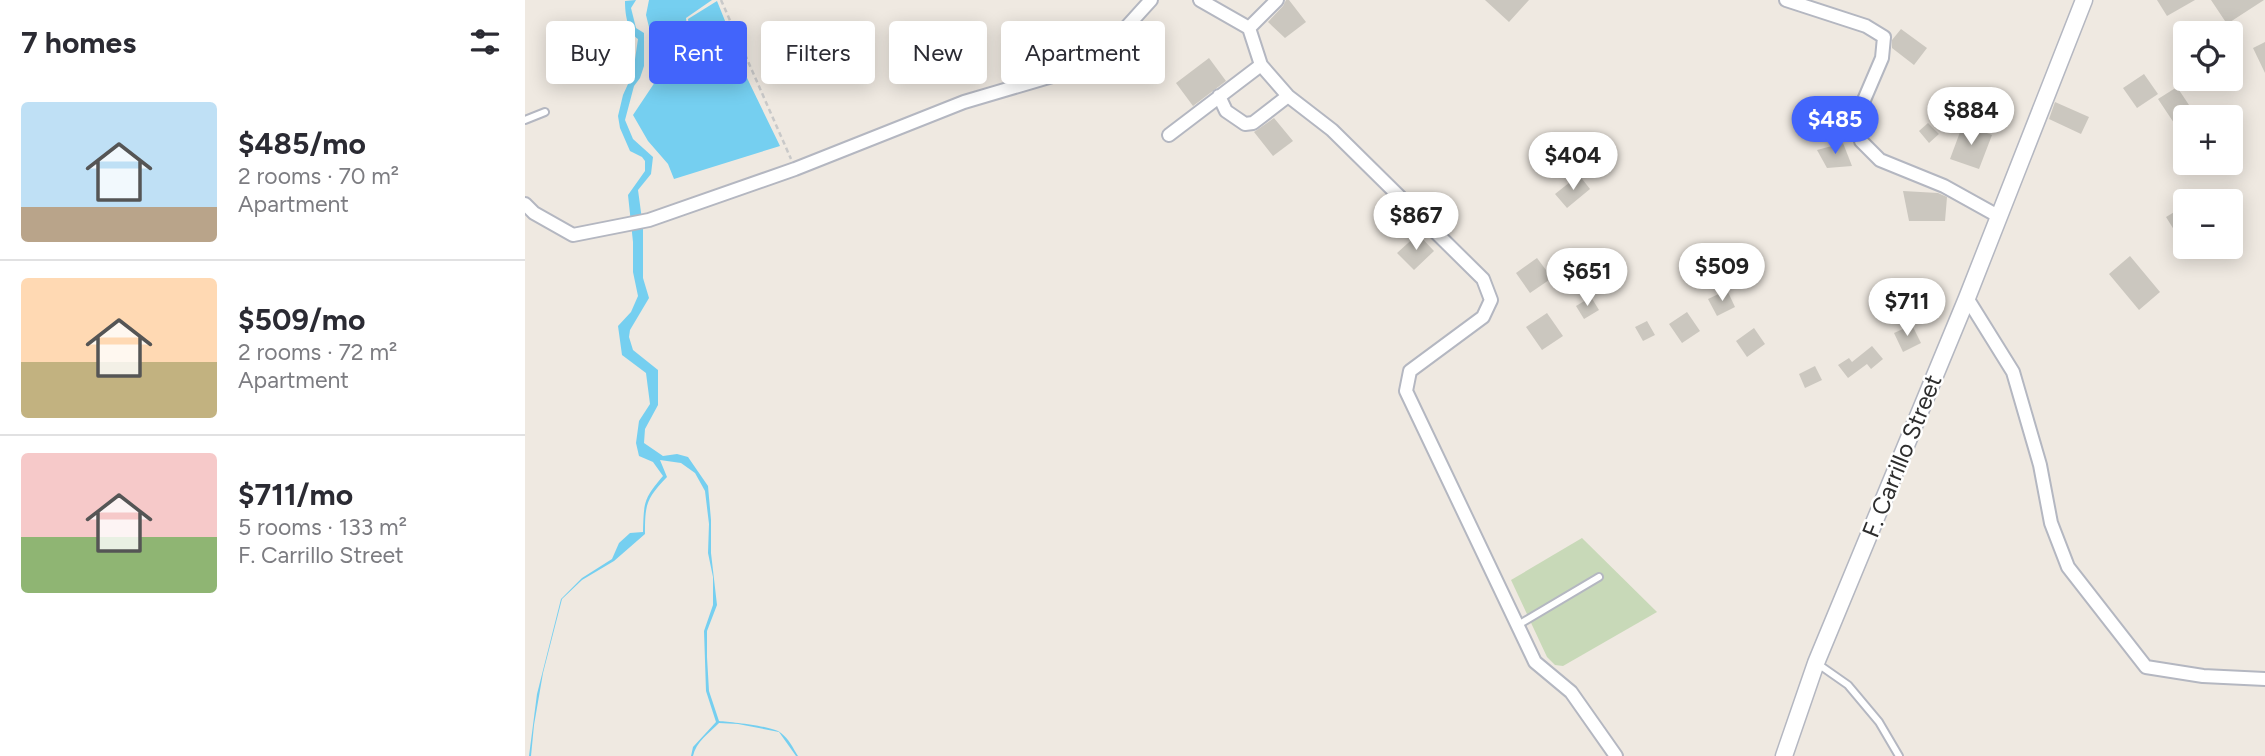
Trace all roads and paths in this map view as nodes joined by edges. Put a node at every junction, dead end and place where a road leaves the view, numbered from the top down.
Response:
1 (721, 0) edge
2 (1151, 0) edge
3 (1200, 0) edge
4 (1277, 0) edge
5 (1786, 0) edge
6 (2084, 0) edge
7 (729, 21) edge
8 (1249, 28) junction
9 (747, 63) edge
10 (1261, 65) junction
11 (1219, 96) junction
12 (1289, 96) junction
13 (545, 112) dead end
14 (525, 120) edge
15 (1169, 135) dead end
16 (795, 169) junction
17 (525, 204) edge
18 (1998, 216) junction
19 (1967, 298) junction
20 (1599, 577) dead end
21 (1517, 626) junction
22 (1816, 663) junction
23 (2265, 679) edge
24 (1616, 756) edge
25 (1784, 756) edge
26 (1899, 756) edge

1 - 7 path
2 - 16 street
3 - 8 street
4 - 8 street
5 - 18 street
6 - 18 street, F. Carrillo Street
8 - 10 street
9 - 16 path
10 - 11 street
10 - 12 street
11 - 12 street
11 - 15 street
12 - 21 street
13 - 14 lane
16 - 17 street
18 - 19 street, F. Carrillo Street
19 - 22 street, F. Carrillo Street
19 - 23 street
20 - 21 lane
21 - 24 street
22 - 25 street, F. Carrillo Street
22 - 26 lane

